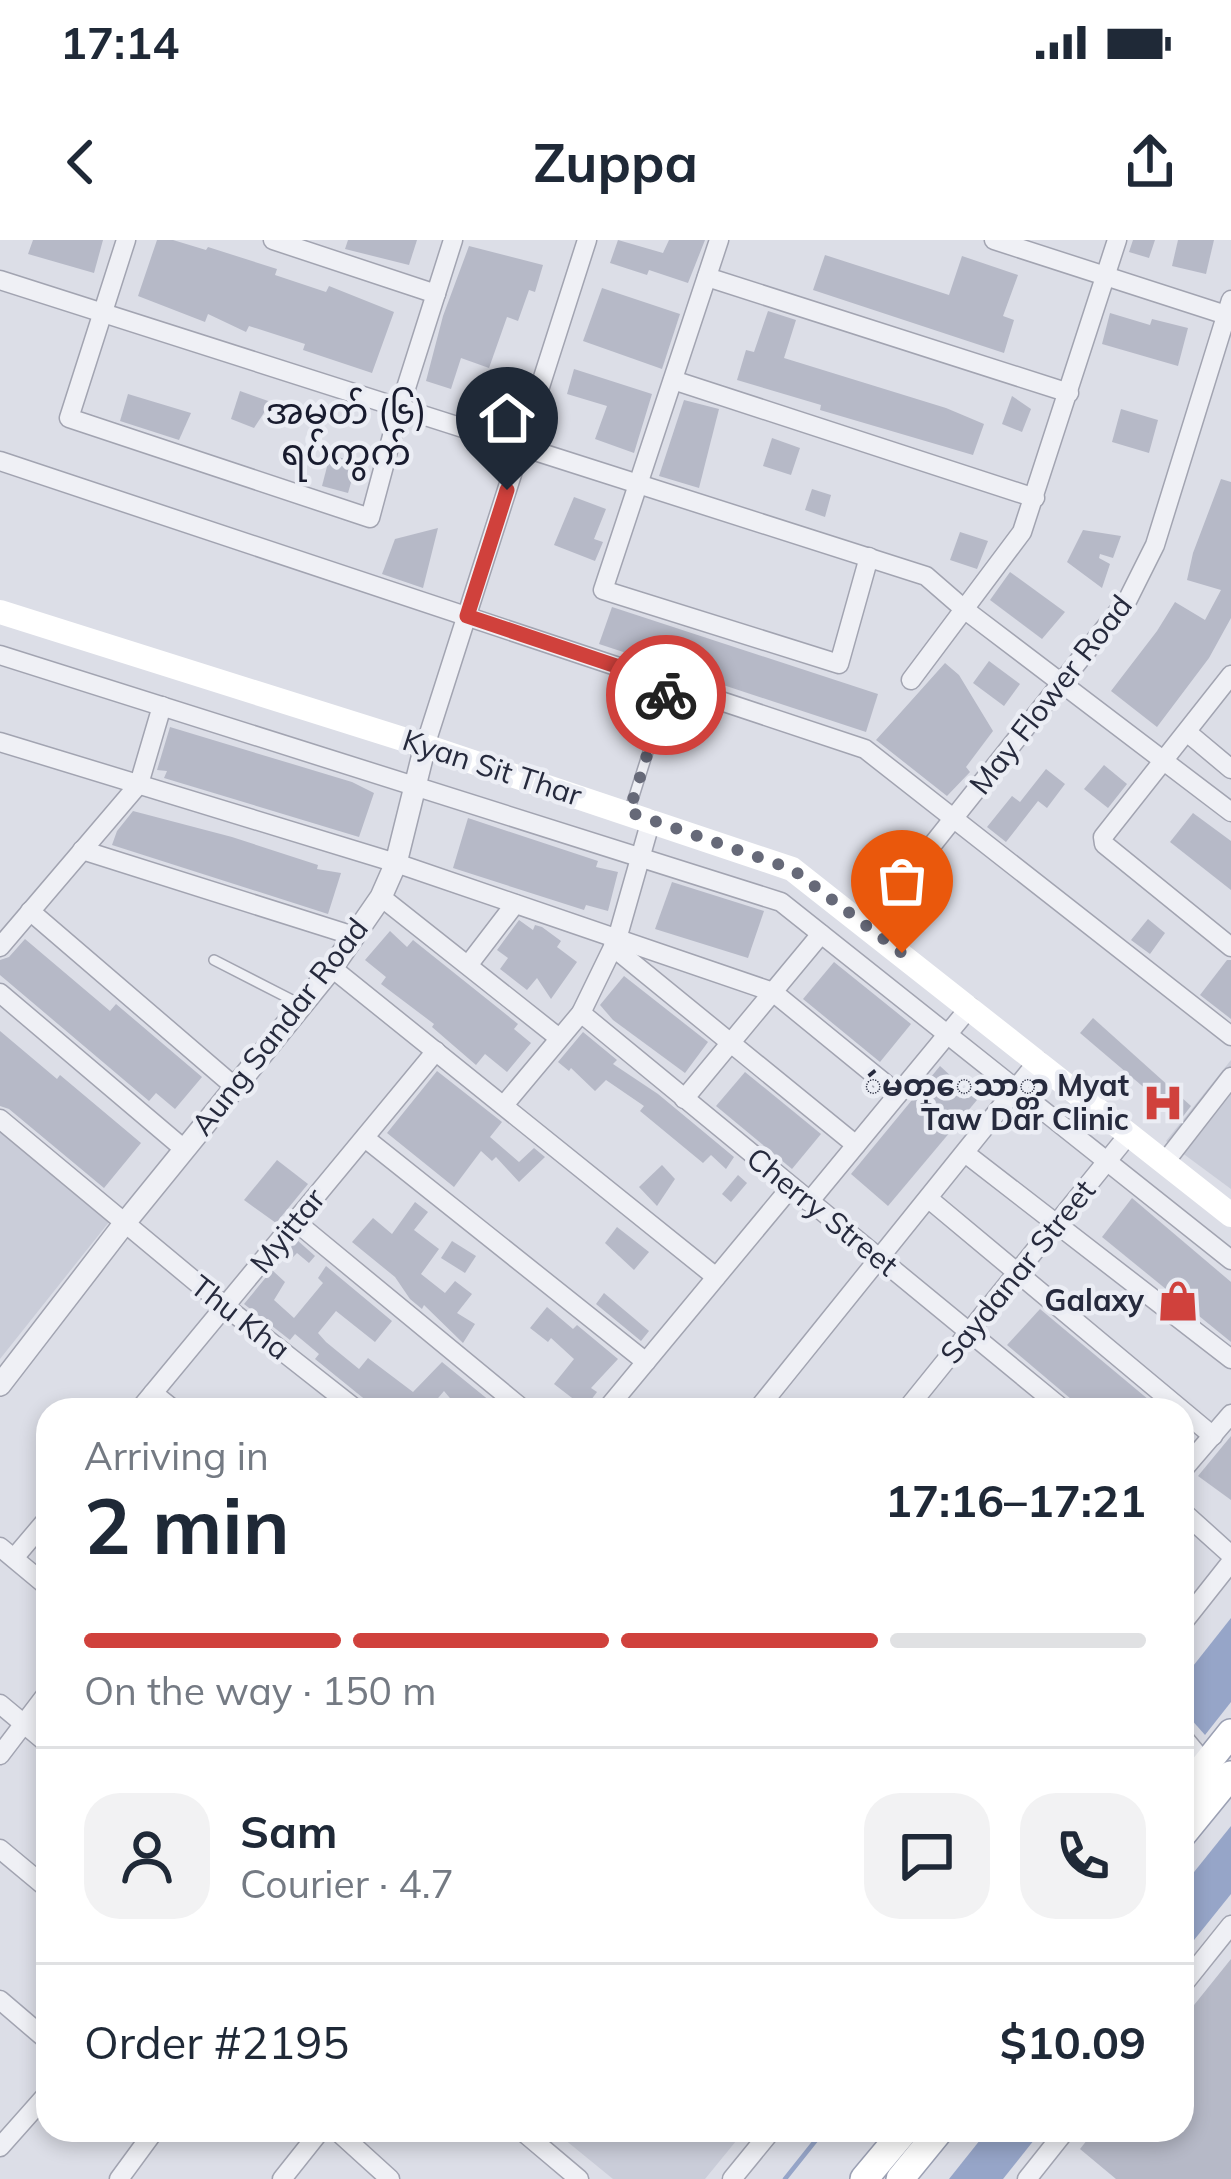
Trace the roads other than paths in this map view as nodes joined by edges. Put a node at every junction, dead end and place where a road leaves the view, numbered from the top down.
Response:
1 (126, 240) edge
2 (273, 240) edge
3 (453, 240) edge
4 (587, 240) edge
5 (719, 240) edge
6 (994, 240) edge
7 (1117, 240) edge
8 (1105, 276) junction
9 (707, 277) junction
10 (0, 280) edge
11 (436, 294) junction
12 (1228, 307) edge
13 (101, 314) junction
14 (1222, 365) edge
15 (673, 380) junction
16 (1069, 393) junction
17 (398, 410) junction
18 (521, 448) junction
19 (0, 461) edge
20 (638, 485) junction
21 (1035, 498) junction
22 (869, 557) junction
23 (964, 609) junction
24 (0, 612) edge
25 (467, 616) junction
26 (0, 656) edge
27 (1231, 675) edge
28 (911, 680) dead end
29 (1062, 682) junction
30 (670, 684) junction
31 (162, 706) junction
32 (1188, 733) junction
33 (0, 742) edge
34 (425, 746) junction
35 (1166, 762) junction
36 (1231, 769) edge
37 (139, 784) junction
38 (416, 784) junction
39 (1231, 812) edge
40 (640, 816) junction
41 (953, 820) junction
42 (82, 850) junction
43 (641, 856) junction
44 (397, 863) junction
45 (381, 897) junction
46 (515, 904) junction
47 (30, 911) junction
48 (867, 927) junction
49 (821, 934) junction
50 (354, 936) junction
51 (615, 943) junction
52 (0, 946) edge
53 (1231, 947) edge
54 (214, 960) dead end
55 (469, 964) junction
56 (332, 968) junction
57 (773, 992) junction
58 (0, 993) edge
59 (302, 1006) junction
60 (970, 1006) junction
61 (580, 1013) junction
62 (947, 1035) junction
63 (1231, 1036) edge
64 (559, 1037) junction
65 (730, 1043) junction
66 (436, 1052) junction
67 (1038, 1061) junction
68 (1231, 1077) edge
69 (235, 1087) junction
70 (1016, 1089) junction
71 (898, 1094) junction
72 (684, 1099) junction
73 (504, 1105) junction
74 (0, 1119) edge
75 (1129, 1134) junction
76 (365, 1138) junction
77 (856, 1145) junction
78 (184, 1149) junction
79 (965, 1153) junction
80 (1107, 1162) junction
81 (1165, 1162) junction
82 (791, 1187) junction
83 (929, 1199) junction
84 (809, 1202) junction
85 (1228, 1207) edge
86 (296, 1222) junction
87 (124, 1224) junction
88 (1057, 1224) junction
89 (880, 1260) junction
90 (1231, 1260) edge
91 (1017, 1273) junction
92 (716, 1277) junction
93 (226, 1307) junction
94 (970, 1331) junction
95 (1231, 1359) edge
96 (646, 1362) junction
97 (0, 1385) edge
98 (153, 1393) junction
99 (149, 1398) edge
100 (159, 1398) edge
101 (342, 1398) edge
102 (509, 1398) edge
103 (617, 1398) edge
104 (767, 1398) edge
105 (916, 1398) edge
106 (1050, 1398) edge
107 (1167, 1398) edge
108 (1231, 1414) edge
109 (1194, 1420) edge
110 (1213, 1436) junction
111 (1194, 1457) edge
112 (1194, 1523) edge
113 (36, 1528) edge
114 (7, 1553) edge
115 (1231, 1559) edge
116 (36, 1577) edge
117 (1194, 1608) edge
118 (0, 1704) edge
119 (36, 1707) edge
120 (23, 1724) junction
121 (1231, 1733) edge
122 (36, 1734) edge
123 (1194, 1747) edge
124 (0, 1755) edge
125 (1218, 1770) edge
126 (1194, 1813) edge
127 (0, 1850) edge
128 (36, 1879) edge
129 (1231, 1925) edge
130 (1194, 1971) edge
131 (0, 2000) edge
132 (36, 2031) edge
133 (36, 2106) edge
134 (146, 2142) edge
135 (311, 2142) edge
136 (349, 2142) edge
137 (534, 2142) edge
138 (762, 2142) edge
139 (895, 2142) edge
140 (930, 2142) edge
141 (1056, 2142) edge
142 (0, 2147) edge
143 (119, 2179) edge
144 (282, 2179) edge
145 (390, 2179) edge
146 (579, 2179) edge
147 (731, 2179) edge
148 (864, 2179) edge
149 (900, 2179) edge
150 (1027, 2179) edge

1 - 13 street
2 - 11 street
3 - 11 street
4 - 18 street
5 - 9 street
6 - 8 street
7 - 8 street
8 - 12 street
8 - 16 street
9 - 15 street
9 - 16 street
10 - 13 street
11 - 17 street
12 - 14 street, May Flower Road
13 - 17 street
13 - 17 street
14 - 29 street, May Flower Road
15 - 20 street
15 - 21 street
16 - 21 street
17 - 18 street
18 - 20 street
18 - 25 street
19 - 25 street
20 - 22 street
20 - 22 street
21 - 23 street
22 - 23 street
23 - 28 street
23 - 29 street
24 - 34 main road, Kyan Sit Thar
25 - 30 street
25 - 34 street
26 - 31 street
27 - 32 street
29 - 35 street
29 - 41 street, May Flower Road
30 - 40 lane
30 - 41 street
31 - 37 street
31 - 38 street
32 - 35 street
32 - 36 street
33 - 37 street
34 - 38 street, Aung Sandar Road
34 - 40 main road, Kyan Sit Thar
35 - 39 street
35 - 53 street
37 - 42 street
37 - 44 street
38 - 43 street
38 - 44 street, Aung Sandar Road
40 - 43 street
40 - 48 main road, Kyan Sit Thar
41 - 48 street, May Flower Road
41 - 63 street
42 - 47 street
42 - 50 street
43 - 49 street
43 - 51 street
44 - 45 street, Aung Sandar Road
44 - 46 street
45 - 50 street, Aung Sandar Road
45 - 55 street
46 - 51 street
46 - 55 street
47 - 52 street
47 - 69 street
48 - 60 main road, Kyan Sit Thar
49 - 57 street
49 - 62 street
50 - 56 street, Aung Sandar Road
51 - 57 street
51 - 61 street
51 - 65 street
54 - 59 lane
55 - 64 street
56 - 59 street, Aung Sandar Road
56 - 66 street
57 - 65 street
57 - 71 street
58 - 78 street
59 - 69 street, Aung Sandar Road
60 - 62 street
60 - 67 main road, Kyan Sit Thar
61 - 64 street
61 - 72 street, Cherry Street
62 - 70 street
62 - 71 street
64 - 73 street
65 - 72 street
65 - 77 street
66 - 73 street
66 - 76 street, Myittar
67 - 70 street
67 - 75 main road, Kyan Sit Thar
68 - 81 street
69 - 78 street, Aung Sandar Road
70 - 79 street
70 - 80 street
71 - 77 street
72 - 82 street, Cherry Street
73 - 92 street
74 - 87 street, Thu Kha
75 - 80 street, Saydanar Street
75 - 81 main road, Kyan Sit Thar
76 - 86 street, Myittar
76 - 96 street
77 - 84 street
78 - 87 street, Aung Sandar Road
79 - 83 street
79 - 88 street
80 - 88 street, Saydanar Street
80 - 90 street
81 - 85 main road, Kyan Sit Thar
82 - 84 street, Cherry Street
82 - 92 street
83 - 89 street
83 - 91 street
84 - 89 street, Cherry Street
86 - 93 street, Myittar
86 - 102 street
87 - 93 street, Thu Kha
87 - 97 street, Aung Sandar Road
88 - 91 street, Saydanar Street
88 - 95 street
89 - 94 street, Cherry Street
89 - 104 street
91 - 94 street, Saydanar Street
91 - 107 street
92 - 96 street
93 - 98 street, Myittar
93 - 101 street, Thu Kha
94 - 105 street, Saydanar Street
94 - 106 street, Cherry Street
96 - 103 street
98 - 99 street, Myittar
98 - 100 street
108 - 110 street
109 - 110 street
110 - 111 street
112 - 115 street
113 - 114 street
114 - 116 street
115 - 117 street
118 - 120 street
119 - 120 street
120 - 122 street
120 - 124 street
121 - 125 main road
123 - 125 street
125 - 126 main road
127 - 128 street
129 - 130 street
131 - 132 street
133 - 142 street
134 - 143 street
135 - 144 street
136 - 145 street
137 - 146 street
138 - 147 street
139 - 148 main road
140 - 149 main road
141 - 150 street

